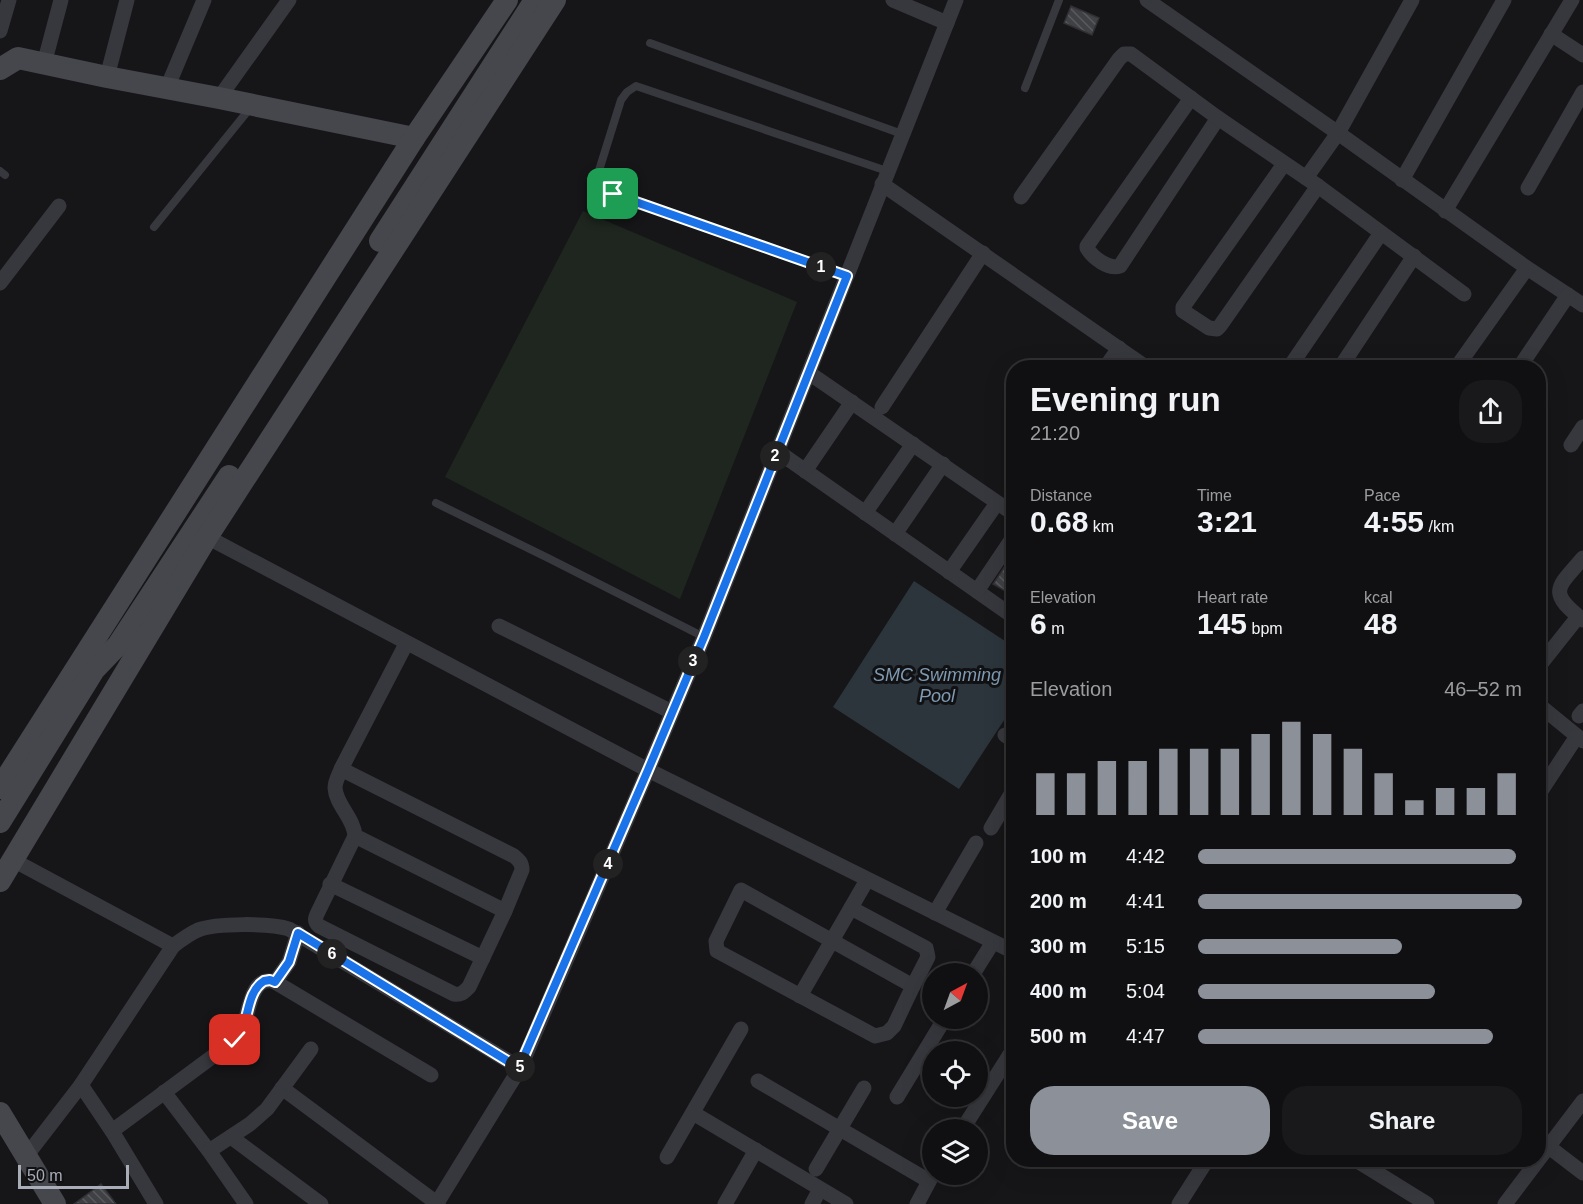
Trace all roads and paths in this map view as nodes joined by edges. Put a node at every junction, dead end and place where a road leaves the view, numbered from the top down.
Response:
1 (9, 0) edge
2 (61, 0) edge
3 (127, 0) edge
4 (204, 0) edge
5 (289, 0) edge
6 (507, 0) edge
7 (535, 0) edge
8 (555, 0) edge
9 (893, 0) edge
10 (956, 0) edge
11 (1059, 0) edge
12 (1147, 0) edge
13 (1412, 0) edge
14 (1504, 0) edge
15 (1572, 0) edge
16 (946, 23) junction
17 (0, 31) edge
18 (1551, 34) junction
19 (650, 43) dead end
20 (1583, 55) edge
21 (6, 57) edge
22 (44, 63) junction
23 (107, 77) junction
24 (167, 88) junction
25 (1025, 88) dead end
26 (1583, 92) edge
27 (219, 98) junction
28 (1191, 98) junction
29 (252, 105) junction
30 (1218, 118) junction
31 (1338, 133) junction
32 (902, 134) junction
33 (414, 138) junction
34 (1284, 164) junction
35 (885, 177) junction
36 (1402, 180) junction
37 (1312, 182) junction
38 (1528, 188) dead end
39 (1021, 197) dead end
40 (59, 206) dead end
41 (1445, 211) junction
42 (154, 227) dead end
43 (1381, 233) junction
44 (983, 253) junction
45 (1414, 256) junction
46 (1527, 268) junction
47 (847, 276) junction
48 (0, 283) edge
49 (1464, 294) dead end
50 (1568, 295) junction
51 (1583, 305) edge
52 (1119, 348) junction
53 (1111, 360) edge
54 (1136, 360) edge
55 (1294, 360) edge
56 (1345, 360) edge
57 (1462, 360) edge
58 (1524, 360) edge
59 (809, 373) junction
60 (852, 402) junction
61 (882, 407) dead end
62 (1583, 426) edge
63 (913, 444) junction
64 (1571, 445) dead end
65 (777, 451) junction
66 (943, 464) junction
67 (805, 471) junction
68 (436, 503) dead end
69 (997, 503) junction
70 (1006, 509) edge
71 (865, 513) junction
72 (895, 534) junction
73 (207, 537) junction
74 (1006, 549) edge
75 (1580, 566) edge
76 (949, 572) junction
77 (977, 591) junction
78 (1006, 611) edge
79 (1580, 618) edge
80 (499, 626) dead end
81 (704, 637) junction
82 (405, 643) junction
83 (118, 645) junction
84 (1546, 658) edge
85 (1546, 711) edge
86 (672, 712) junction
87 (1580, 739) edge
88 (341, 769) junction
89 (648, 770) junction
90 (1546, 785) edge
91 (0, 788) edge
92 (1006, 803) edge
93 (0, 822) edge
94 (991, 828) dead end
95 (355, 836) junction
96 (976, 843) dead end
97 (6, 857) edge
98 (867, 880) junction
99 (0, 881) edge
100 (330, 884) junction
101 (851, 908) junction
102 (505, 911) junction
103 (935, 913) junction
104 (298, 933) junction
105 (832, 940) junction
106 (993, 942) junction
107 (173, 946) junction
108 (1006, 948) edge
109 (483, 958) junction
110 (981, 963) edge
111 (275, 982) junction
112 (913, 986) junction
113 (800, 996) junction
114 (741, 1029) dead end
115 (938, 1029) edge
116 (310, 1049) dead end
117 (1006, 1061) edge
118 (519, 1068) junction
119 (431, 1075) dead end
120 (758, 1081) dead end
121 (81, 1085) junction
122 (282, 1088) junction
123 (864, 1088) dead end
124 (164, 1092) junction
125 (897, 1096) dead end
126 (1583, 1101) edge
127 (0, 1113) edge
128 (693, 1113) junction
129 (969, 1119) edge
130 (839, 1129) junction
131 (112, 1131) junction
132 (231, 1137) junction
133 (1549, 1147) junction
134 (756, 1150) junction
135 (209, 1151) junction
136 (1546, 1151) edge
137 (27, 1155) junction
138 (667, 1157) dead end
139 (1203, 1167) edge
140 (1367, 1167) edge
141 (1534, 1167) edge
142 (816, 1169) dead end
143 (922, 1173) edge
144 (1583, 1173) edge
145 (927, 1185) edge
146 (820, 1189) junction
147 (51, 1202) edge
148 (156, 1204) edge
149 (246, 1204) edge
150 (321, 1204) edge
151 (437, 1204) edge
152 (725, 1204) edge
153 (812, 1204) edge
154 (846, 1204) edge
155 (916, 1204) edge
156 (1179, 1204) edge
157 (1428, 1204) edge
158 (1506, 1204) edge

1 - 17 street
2 - 22 street
3 - 23 street
4 - 24 street
5 - 27 street
6 - 33 main road
7 - 83 main road
8 - 73 main road
9 - 16 street
10 - 16 street
11 - 25 lane
12 - 31 street
13 - 31 street
14 - 36 street
15 - 18 street
16 - 32 street
18 - 20 street
18 - 41 street
19 - 32 lane
21 - 22 main road
22 - 23 main road
23 - 24 main road
24 - 27 main road
26 - 38 street
27 - 29 main road
28 - 30 street
28 - 30 street
28 - 39 street
29 - 33 main road
29 - 42 lane
30 - 34 street
31 - 36 street
31 - 37 street
32 - 35 street
33 - 91 main road
34 - 37 street
34 - 37 street
35 - 44 street
35 - 47 street
35 - 47 lane
36 - 41 street
37 - 43 street
40 - 48 street
41 - 46 street
43 - 45 street
43 - 55 street
44 - 52 street
44 - 61 street
45 - 49 street
45 - 56 street
46 - 50 street
46 - 57 street
47 - 59 street
50 - 51 street
50 - 58 street
52 - 53 street
52 - 54 street
59 - 60 street
59 - 65 street
60 - 63 street
60 - 67 street
62 - 64 street
63 - 66 street
63 - 71 street
65 - 67 street
65 - 81 street
66 - 69 street
66 - 72 street
67 - 71 street
68 - 81 lane
69 - 70 street
69 - 76 street
71 - 72 street
72 - 76 street
73 - 82 street
73 - 97 main road
74 - 77 street
75 - 79 street
76 - 77 street
77 - 78 street
79 - 84 street
80 - 86 street
81 - 86 street
82 - 88 street
82 - 89 street
83 - 93 main road
83 - 97 main road
85 - 87 street
86 - 89 street
87 - 90 street
88 - 95 street
88 - 102 street
89 - 98 street
89 - 118 street
92 - 94 street
95 - 100 street
95 - 102 street
96 - 103 street
97 - 99 main road
97 - 107 street
98 - 101 street
98 - 103 street
100 - 109 street
100 - 109 street
101 - 105 street
101 - 112 street
102 - 109 street
103 - 106 street
104 - 107 street
104 - 111 street
104 - 118 street
105 - 112 street
105 - 113 street
105 - 113 street
106 - 108 street
106 - 110 street
107 - 121 street
111 - 119 street
111 - 124 street
112 - 113 street
114 - 128 street
115 - 125 street
116 - 122 street
117 - 129 street
118 - 151 street
120 - 130 street
121 - 131 street
121 - 137 street
122 - 132 street
122 - 151 street
123 - 130 street
124 - 131 street
124 - 135 street
126 - 133 street
127 - 137 main road
128 - 134 street
128 - 138 street
130 - 142 street
130 - 143 street
131 - 148 street
132 - 135 street
132 - 150 street
133 - 136 street
133 - 144 street
134 - 146 street
134 - 152 street
135 - 149 street
137 - 147 main road
139 - 156 street
140 - 157 street
141 - 158 street
145 - 155 street
146 - 153 street
146 - 154 street

